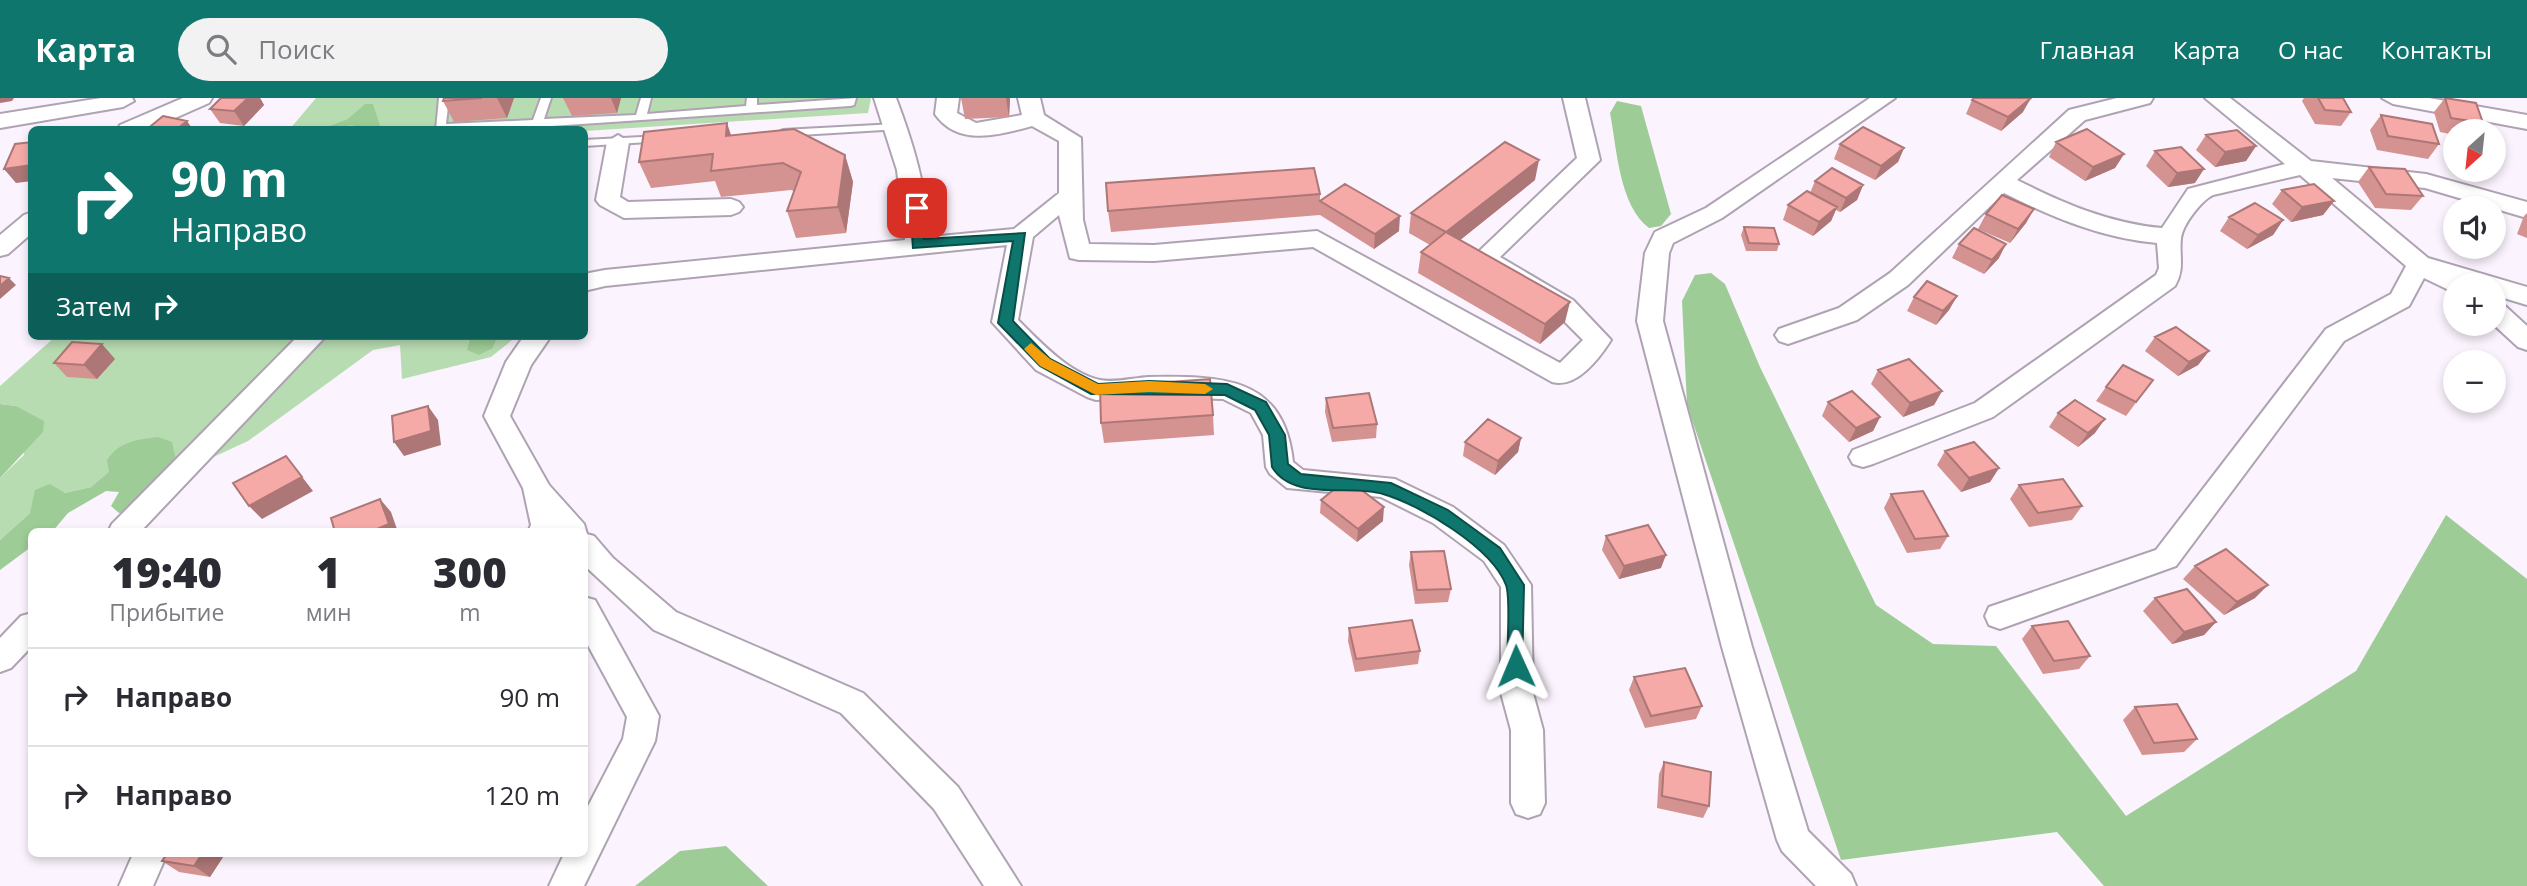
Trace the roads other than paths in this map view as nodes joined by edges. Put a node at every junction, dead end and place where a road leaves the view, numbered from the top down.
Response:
1 (201, 98) edge
2 (444, 98) edge
3 (546, 98) edge
4 (646, 98) edge
5 (851, 98) edge
6 (885, 98) edge
7 (948, 98) edge
8 (1574, 98) edge
9 (1884, 98) edge
10 (2142, 98) edge
11 (2216, 98) edge
12 (2393, 98) edge
13 (124, 100) edge
14 (752, 104) edge
15 (1032, 108) edge
16 (641, 118) junction
17 (0, 121) edge
18 (2527, 122) edge
19 (537, 124) junction
20 (114, 126) edge
21 (137, 126) edge
22 (440, 126) edge
23 (488, 126) edge
24 (897, 127) junction
25 (771, 133) edge
26 (674, 139) edge
27 (618, 142) junction
28 (588, 143) edge
29 (2302, 167) junction
30 (2002, 182) junction
31 (1070, 196) junction
32 (731, 207) dead end
33 (2527, 210) edge
34 (28, 224) edge
35 (1021, 236) junction
36 (2169, 236) junction
37 (917, 244) junction
38 (0, 248) edge
39 (2419, 264) junction
40 (2449, 273) edge
41 (2443, 278) edge
42 (588, 282) edge
43 (2506, 290) edge
44 (2527, 296) edge
45 (2506, 321) edge
46 (1788, 335) dead end
47 (309, 340) edge
48 (535, 340) edge
49 (2527, 341) edge
50 (1863, 457) dead end
51 (126, 528) edge
52 (552, 528) edge
53 (588, 549) edge
54 (588, 616) edge
55 (2000, 616) dead end
56 (28, 629) edge
57 (0, 659) edge
58 (1528, 803) dead end
59 (588, 841) edge
60 (149, 857) edge
61 (580, 857) edge
62 (136, 886) edge
63 (566, 886) edge
64 (1004, 886) edge
65 (1839, 886) edge

1 - 21 street
2 - 22 lane
3 - 19 lane
4 - 16 lane
5 - 14 lane
6 - 24 street
7 - 15 street
8 - 31 street
9 - 65 street
10 - 30 street
11 - 29 street
12 - 18 street
13 - 17 street
13 - 20 street
14 - 16 lane
15 - 31 street
16 - 19 lane
19 - 23 lane
24 - 25 lane
24 - 37 street
26 - 27 lane
27 - 28 lane
27 - 32 street
29 - 33 street
29 - 36 street
29 - 39 street
30 - 36 street
30 - 46 street
31 - 35 street
34 - 38 street
35 - 37 street
35 - 58 street
36 - 50 street
37 - 42 street
39 - 40 street
39 - 41 street
39 - 55 street
43 - 44 street
45 - 49 street
47 - 51 street
48 - 52 street
53 - 64 street
54 - 59 street
56 - 57 street
60 - 62 street
61 - 63 street

